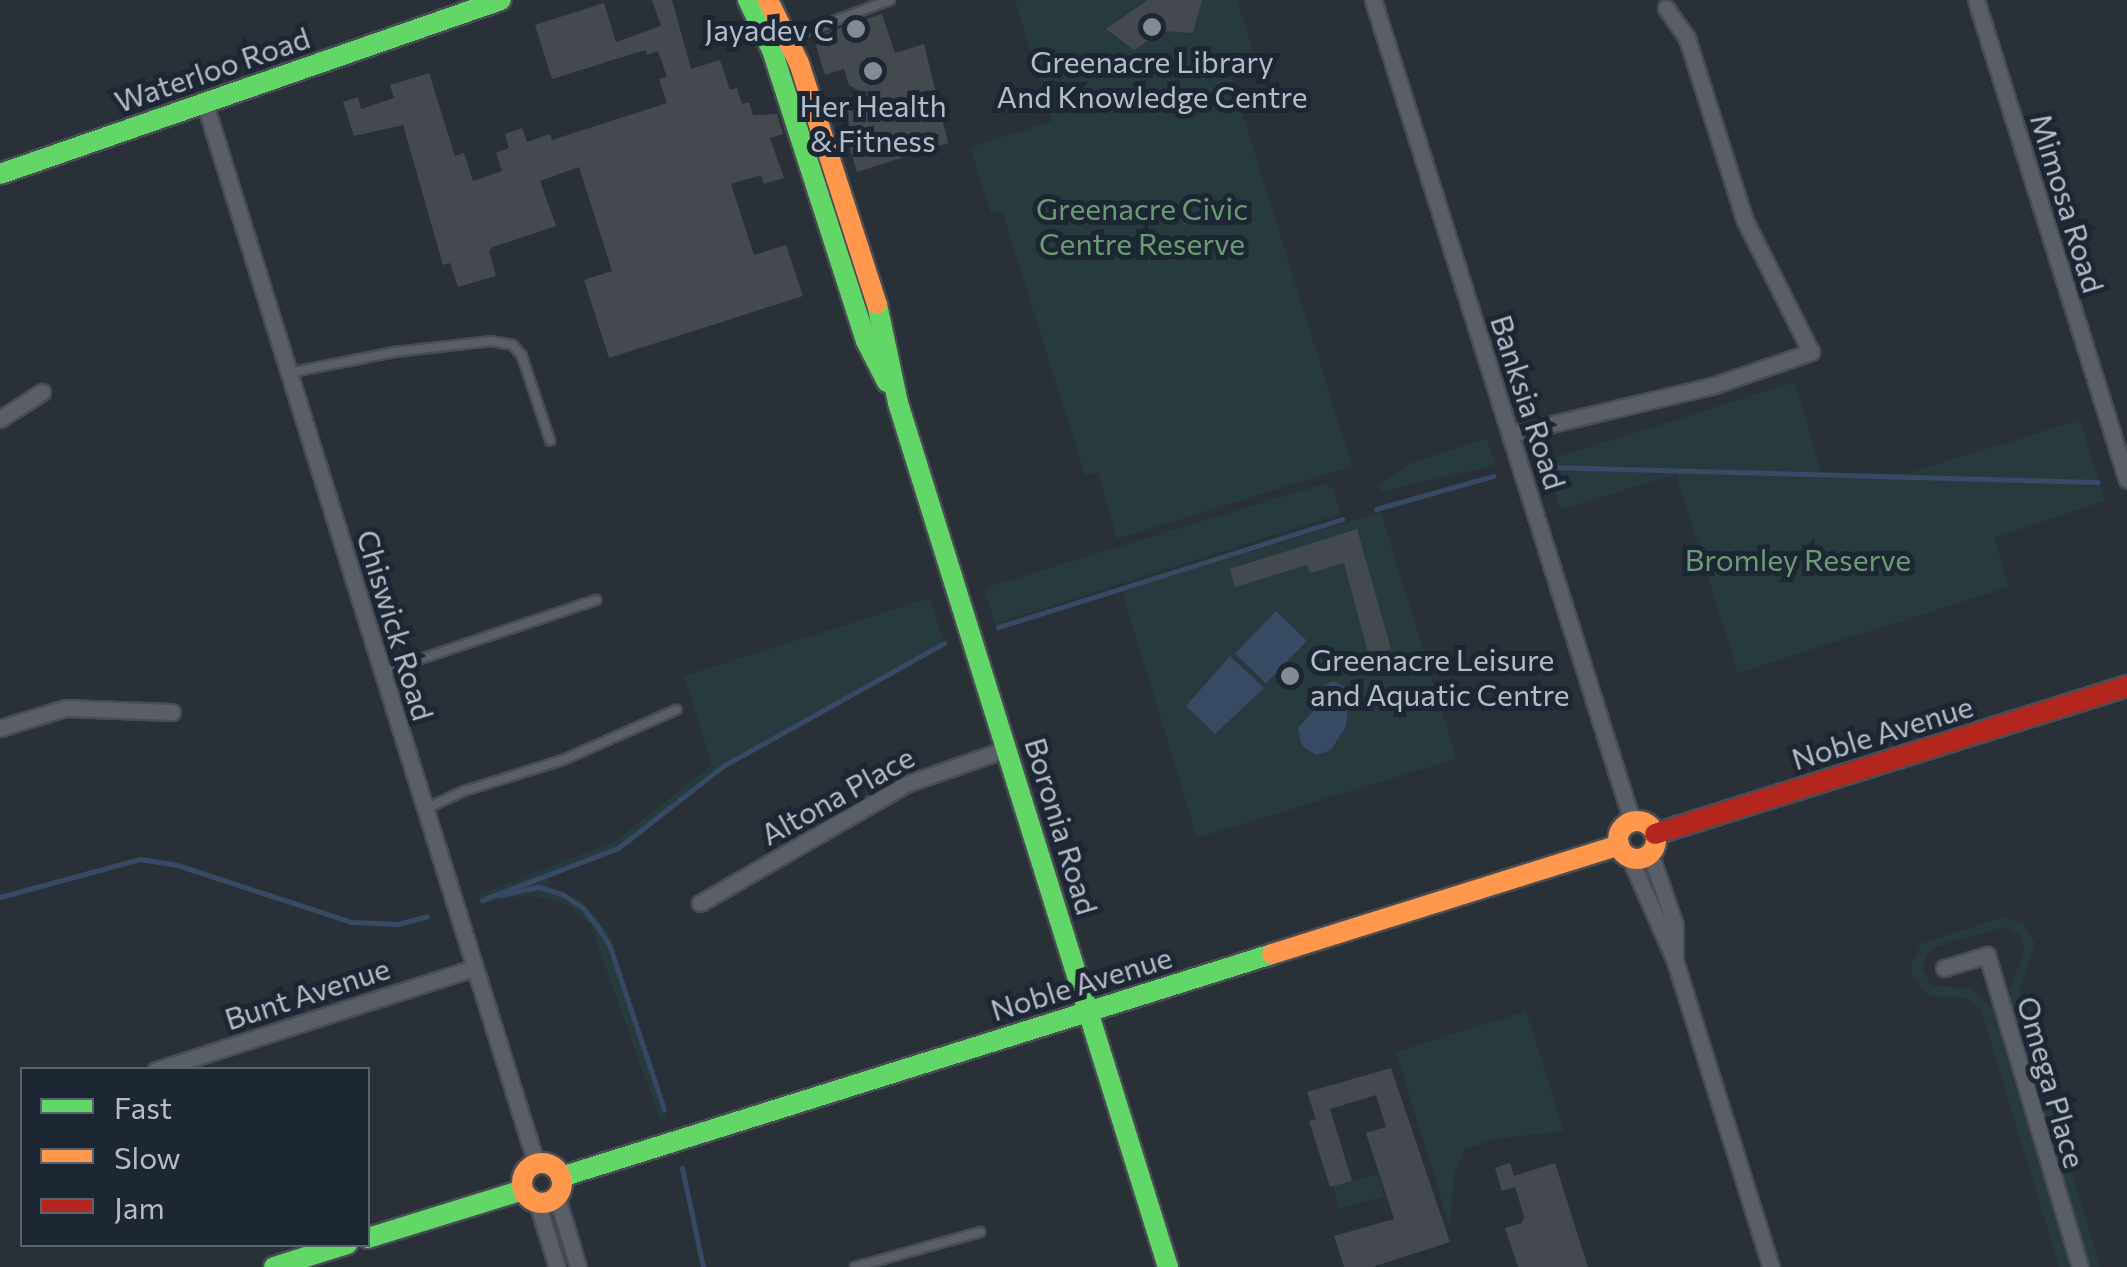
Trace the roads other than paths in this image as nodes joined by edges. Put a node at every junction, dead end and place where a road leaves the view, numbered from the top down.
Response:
1 (501, 0) edge
2 (748, 0) edge
3 (768, 0) edge
4 (890, 0) edge
5 (1373, 0) edge
6 (1976, 0) edge
7 (1666, 8) dead end
8 (788, 38) junction
9 (204, 104) junction
10 (0, 174) edge
11 (288, 373) junction
12 (42, 392) dead end
13 (898, 403) junction
14 (0, 418) edge
15 (1510, 434) junction
16 (550, 440) dead end
17 (2127, 480) edge
18 (596, 600) dead end
19 (382, 672) junction
20 (2127, 686) edge
21 (676, 710) dead end
22 (172, 712) dead end
23 (0, 728) edge
24 (1006, 749) junction
25 (424, 809) junction
26 (1632, 822) joint
27 (1638, 847) junction
28 (700, 903) dead end
29 (474, 968) junction
30 (1944, 968) dead end
31 (1088, 1012) junction
32 (165, 1067) edge
33 (536, 1163) junction
34 (545, 1191) junction
35 (980, 1232) dead end
36 (370, 1237) edge
37 (337, 1247) edge
38 (274, 1267) edge
39 (558, 1267) edge
40 (578, 1267) edge
41 (855, 1267) edge
42 (1168, 1267) edge
43 (1770, 1267) edge
44 (2080, 1267) edge

1 - 9 main road, Waterloo Road
2 - 13 main road, Boronia Road
3 - 8 main road, Boronia Road
4 - 8 lane
5 - 15 street, Banksia Road
6 - 17 street, Mimosa Road
7 - 15 street
8 - 13 main road, Boronia Road
9 - 10 main road, Waterloo Road
9 - 11 street, Chiswick Road
11 - 16 lane
11 - 19 street, Chiswick Road
12 - 14 street
13 - 24 main road, Boronia Road
15 - 26 street, Banksia Road
18 - 19 lane
19 - 25 street, Chiswick Road
20 - 27 main road, Noble Avenue
21 - 25 lane
22 - 23 street
24 - 28 street, Altona Place
24 - 31 main road, Boronia Road
25 - 29 street, Chiswick Road
26 - 27 main road
27 - 31 main road, Noble Avenue
27 - 43 street
29 - 32 street, Bunt Avenue
29 - 33 street, Chiswick Road
30 - 44 street, Omega Place
31 - 34 main road, Noble Avenue
31 - 42 main road, Boronia Road
33 - 34 main road
33 - 34 main road
34 - 36 main road, Noble Avenue
34 - 39 street
34 - 40 street
35 - 41 lane
37 - 38 main road

